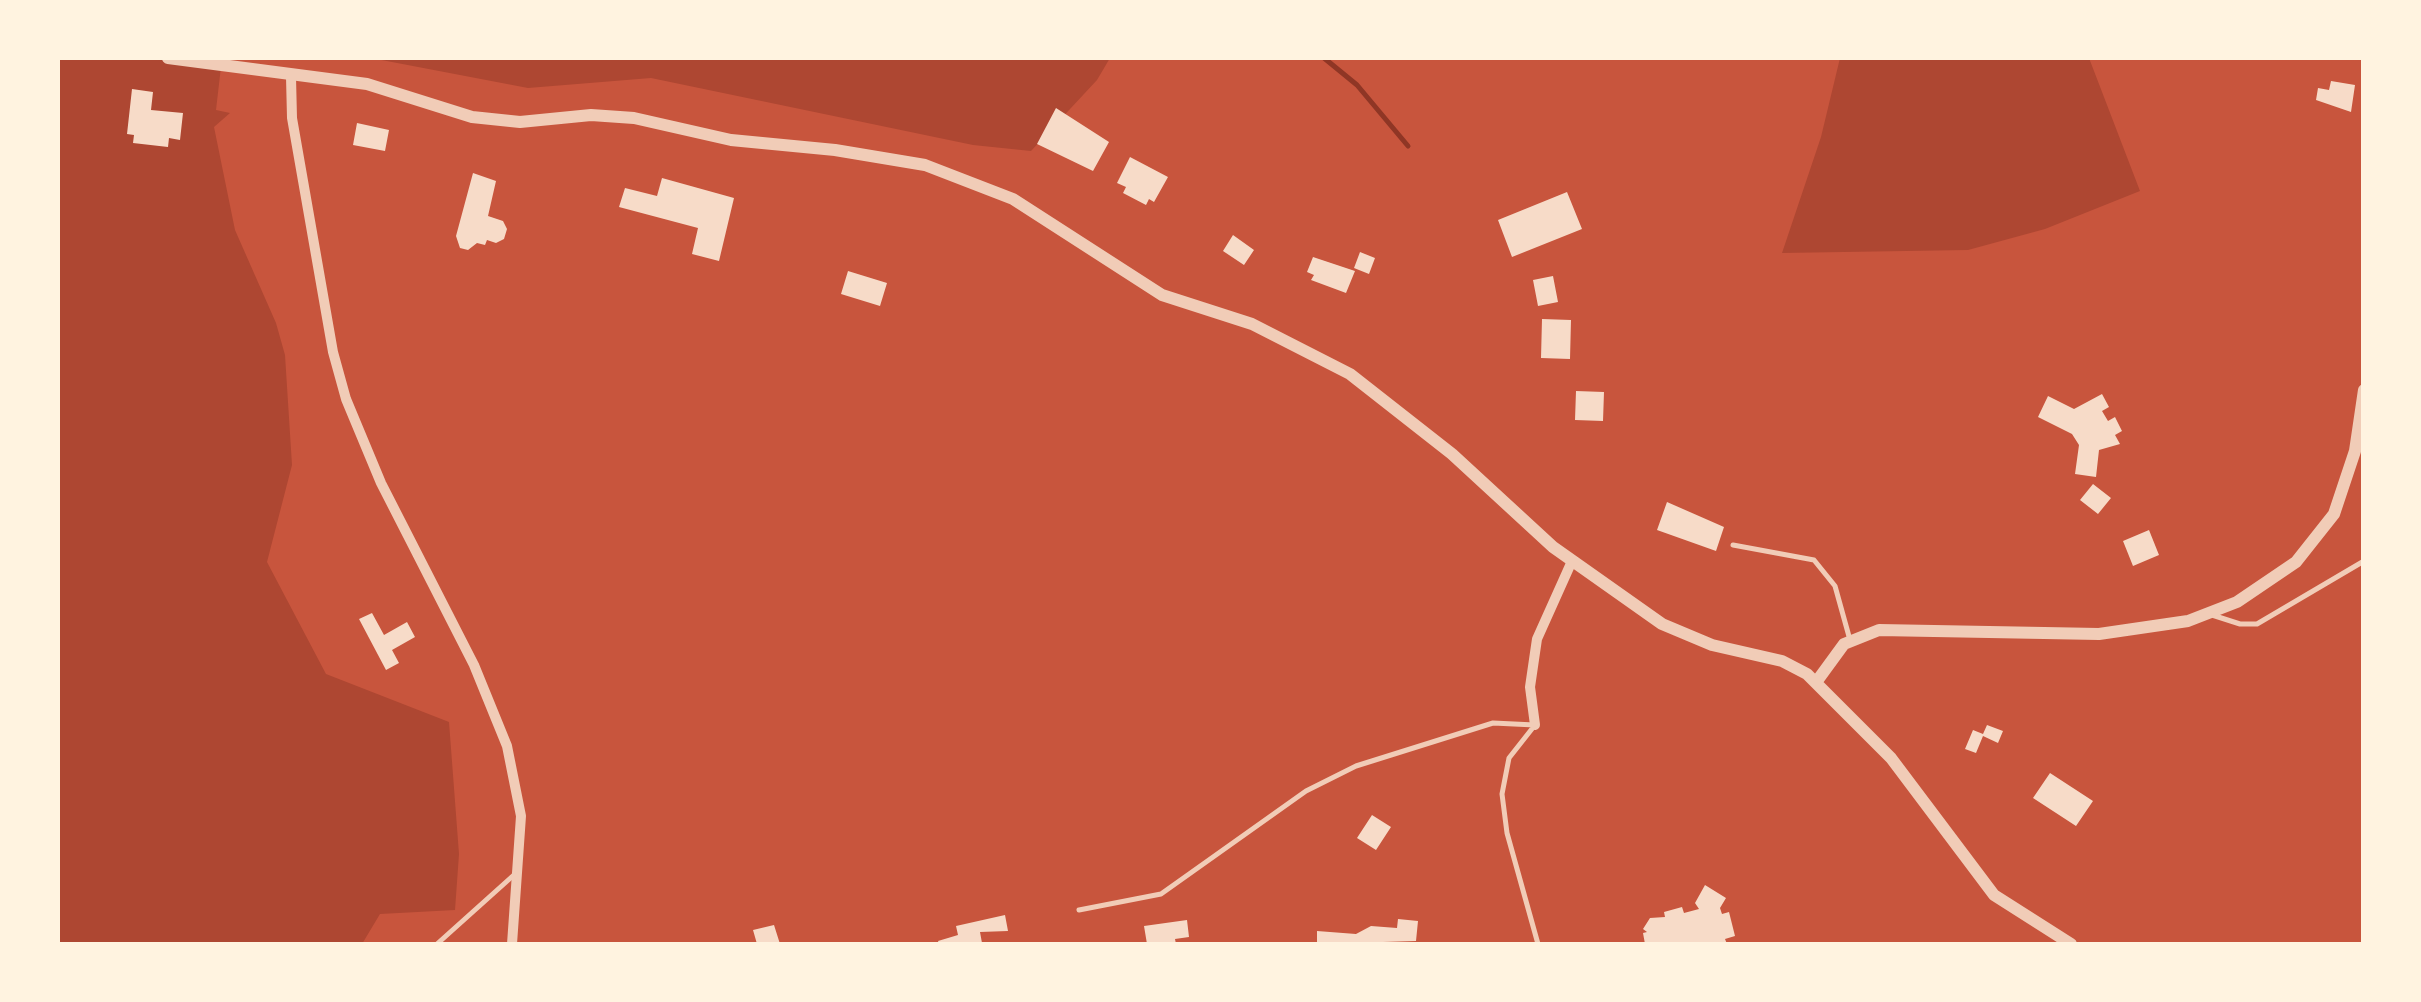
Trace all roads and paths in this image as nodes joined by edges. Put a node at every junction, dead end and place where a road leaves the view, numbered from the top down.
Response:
1 (168, 58) edge
2 (291, 77) junction
3 (2364, 390) edge
4 (1733, 545) dead end
5 (2364, 561) edge
6 (1572, 562) junction
7 (2209, 614) junction
8 (1850, 640) junction
9 (1817, 682) junction
10 (1535, 725) junction
11 (515, 874) junction
12 (1079, 910) dead end
13 (436, 944) edge
14 (512, 944) edge
15 (1538, 944) edge
16 (2071, 944) edge

1 - 2 street
2 - 6 street
2 - 11 street
3 - 7 street
4 - 8 lane
5 - 7 lane
6 - 9 street
6 - 10 street
7 - 8 street
8 - 9 street
9 - 16 street
10 - 12 lane
10 - 15 lane
11 - 13 lane
11 - 14 street

